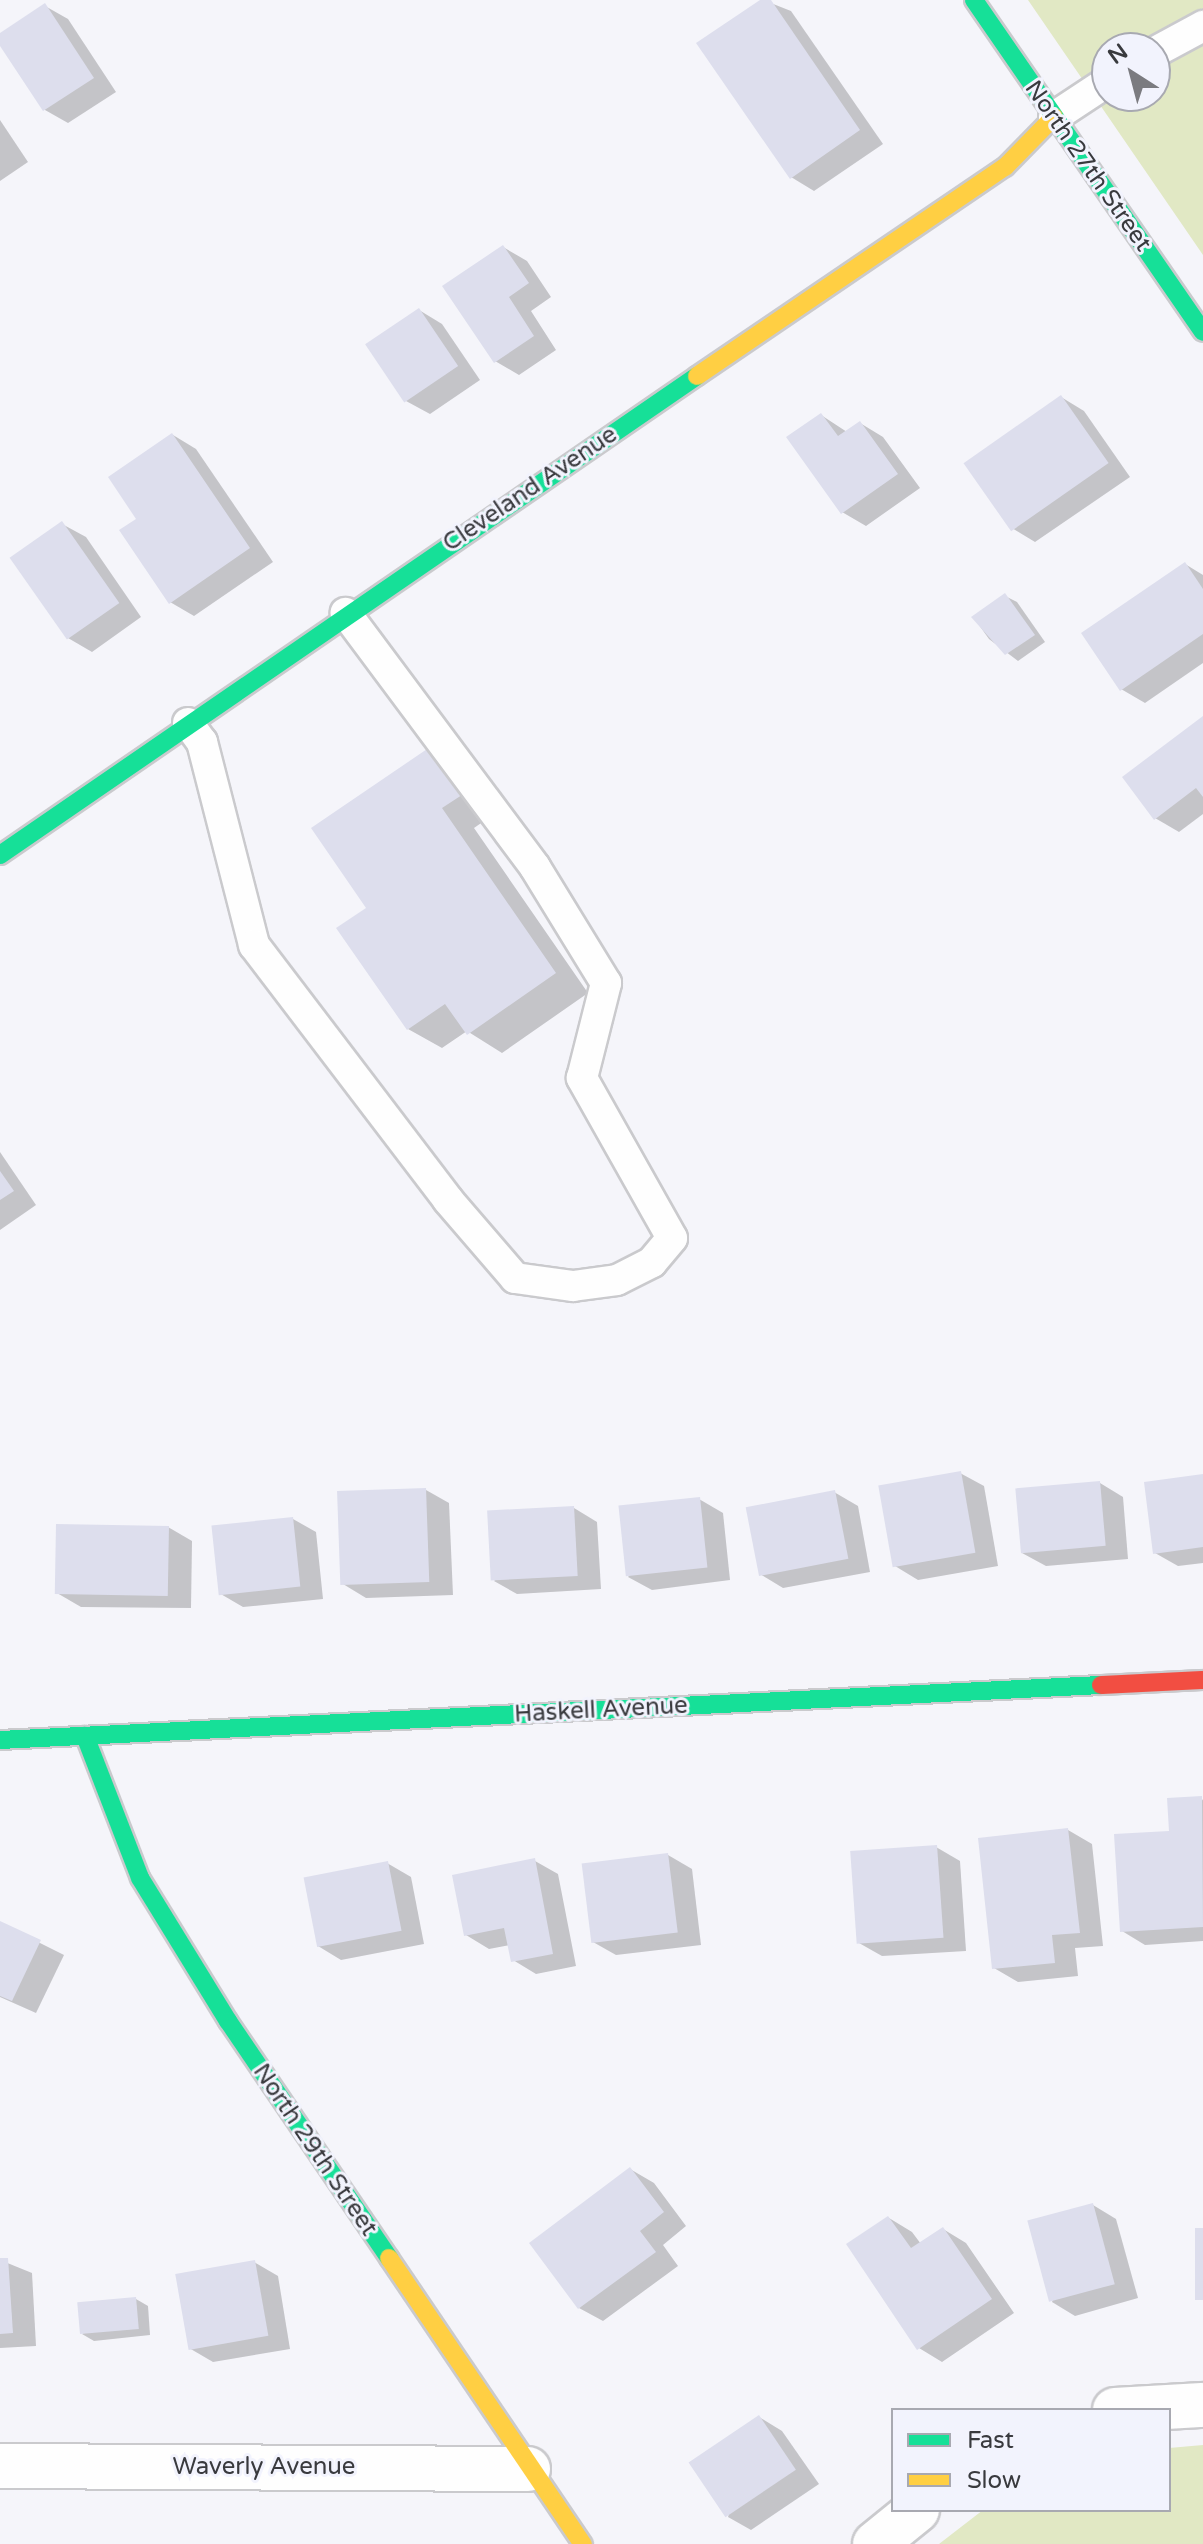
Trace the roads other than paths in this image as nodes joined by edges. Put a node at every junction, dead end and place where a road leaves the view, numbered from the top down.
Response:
1 (974, 0) edge
2 (1203, 26) edge
3 (1171, 43) edge
4 (1091, 93) edge
5 (1054, 117) junction
6 (1203, 332) edge
7 (346, 613) junction
8 (188, 723) junction
9 (0, 855) edge
10 (1203, 1680) edge
11 (85, 1736) junction
12 (0, 1740) edge
13 (1203, 2405) edge
14 (1150, 2408) edge
15 (0, 2466) edge
16 (528, 2469) junction
17 (915, 2512) edge
18 (583, 2544) edge
19 (875, 2544) edge

1 - 5 street, North 27th Street
2 - 3 lane
4 - 5 lane
5 - 6 street, North 27th Street
5 - 7 street, Cleveland Avenue
7 - 8 street, Cleveland Avenue
7 - 8 lane
8 - 9 street, Cleveland Avenue
10 - 11 street, Haskell Avenue
11 - 12 street, Haskell Avenue
11 - 16 street, North 29th Street
13 - 14 street
15 - 16 street, Waverly Avenue
16 - 18 street, North 29th Street
17 - 19 street

